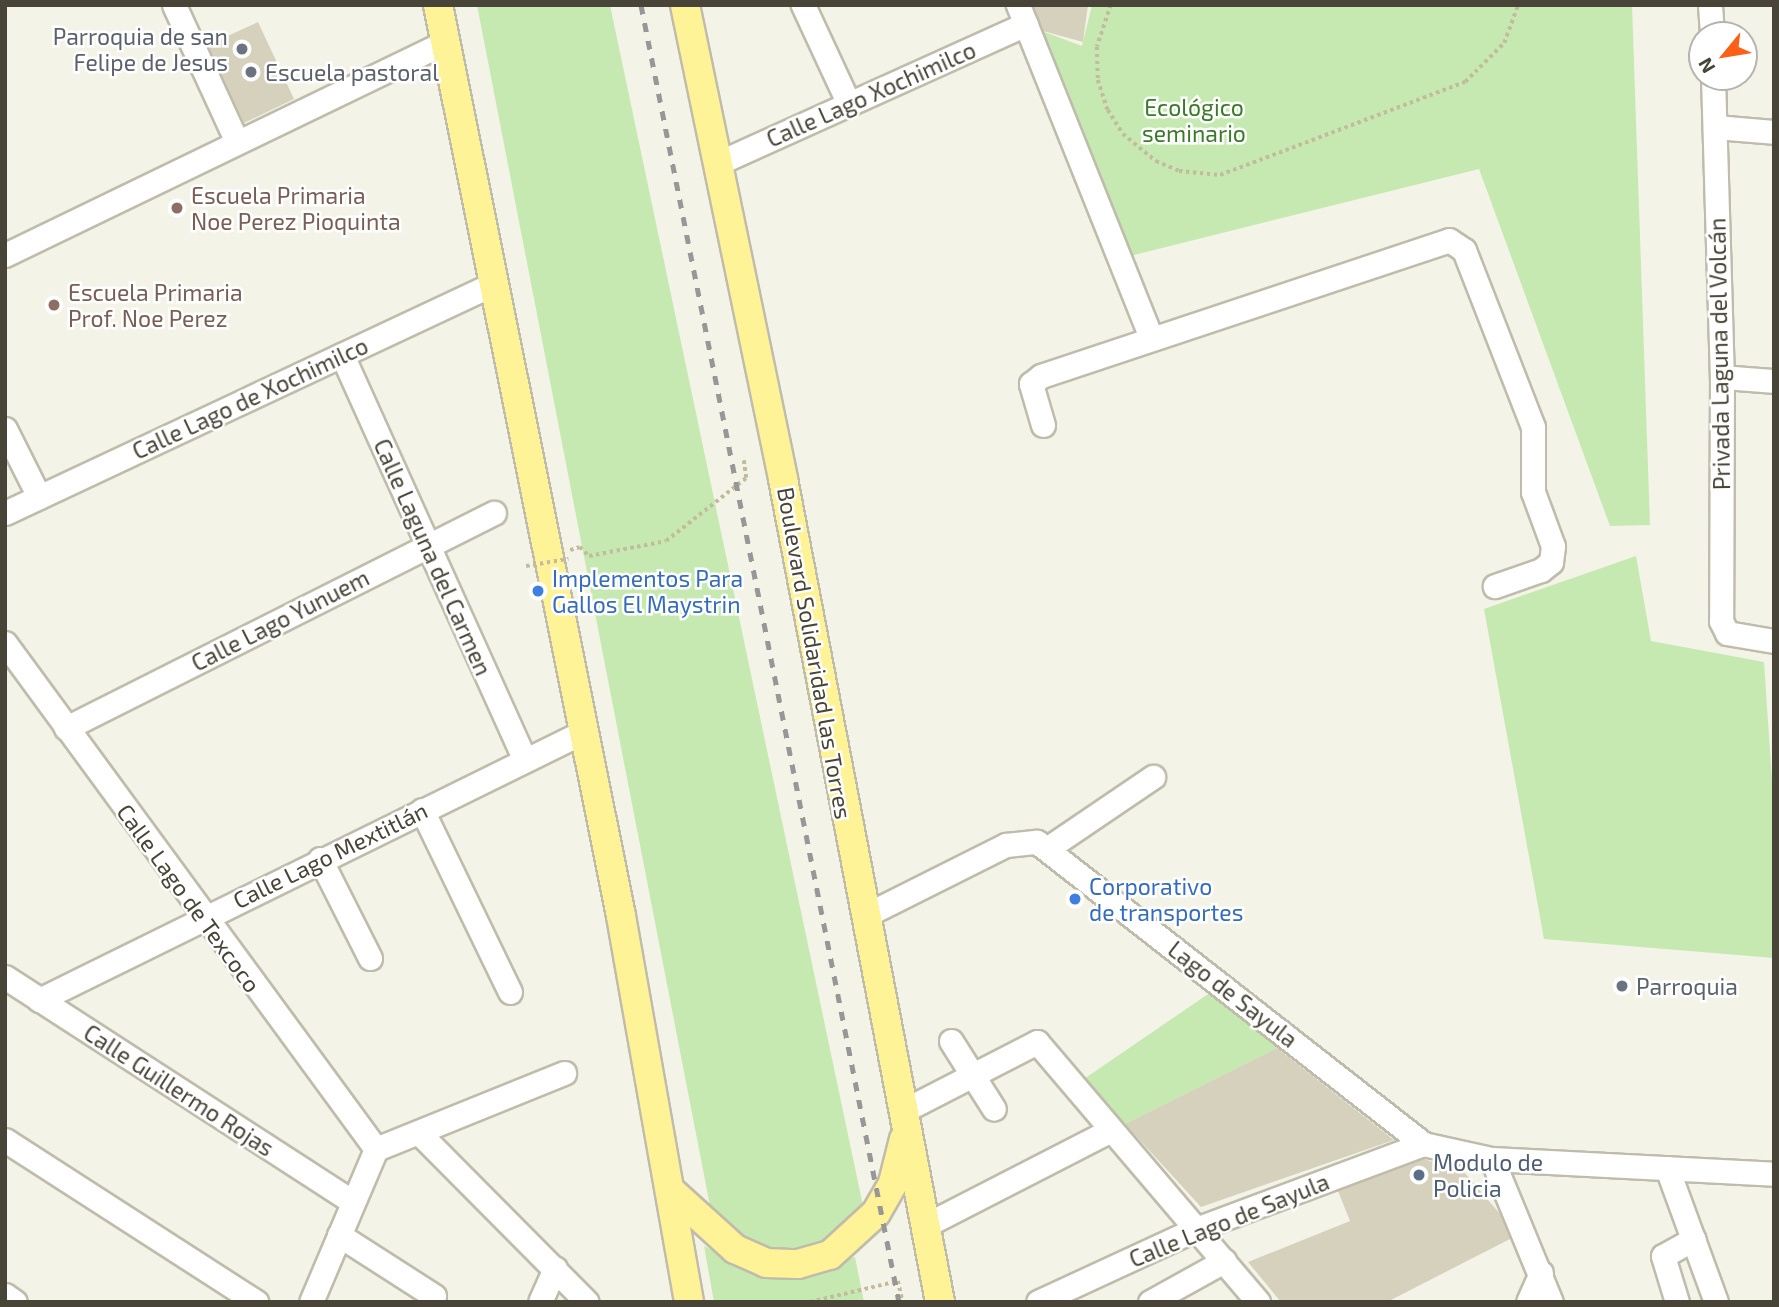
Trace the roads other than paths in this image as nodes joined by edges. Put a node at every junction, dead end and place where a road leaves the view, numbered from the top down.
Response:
1 (174, 5) edge
2 (438, 5) edge
3 (685, 5) edge
4 (803, 5) edge
5 (1022, 15) edge
6 (445, 42) junction
7 (1714, 91) edge
8 (849, 104) junction
9 (1715, 127) junction
10 (1774, 132) edge
11 (236, 140) junction
12 (716, 164) junction
13 (5, 255) edge
14 (495, 283) junction
15 (1151, 338) junction
16 (342, 355) junction
17 (1722, 377) junction
18 (1774, 382) edge
19 (1043, 425) dead end
20 (5, 429) edge
21 (39, 497) junction
22 (5, 513) edge
23 (494, 513) dead end
24 (428, 546) junction
25 (1495, 586) dead end
26 (1774, 641) edge
27 (5, 643) edge
28 (66, 728) junction
29 (584, 731) junction
30 (524, 759) junction
31 (1153, 777) dead end
32 (422, 810) junction
33 (1048, 848) junction
34 (320, 859) junction
35 (864, 916) junction
36 (202, 919) junction
37 (370, 958) dead end
38 (5, 977) edge
39 (510, 992) dead end
40 (39, 1000) junction
41 (951, 1041) dead end
42 (564, 1073) dead end
43 (971, 1074) junction
44 (993, 1109) dead end
45 (903, 1123) junction
46 (1111, 1130) junction
47 (421, 1135) junction
48 (5, 1140) edge
49 (1423, 1144) junction
50 (376, 1149) junction
51 (1492, 1159) junction
52 (1667, 1168) junction
53 (1774, 1174) edge
54 (670, 1190) junction
55 (354, 1202) junction
56 (926, 1225) junction
57 (1196, 1229) junction
58 (339, 1235) junction
59 (1694, 1239) junction
60 (1224, 1261) junction
61 (555, 1268) junction
62 (1541, 1273) junction
63 (5, 1295) edge
64 (434, 1296) dead end
65 (15, 1302) edge
66 (256, 1302) edge
67 (311, 1302) edge
68 (540, 1302) edge
69 (587, 1302) edge
70 (689, 1302) edge
71 (940, 1302) edge
72 (1038, 1302) edge
73 (1150, 1302) edge
74 (1258, 1302) edge
75 (1528, 1302) edge
76 (1551, 1302) edge
77 (1677, 1302) edge
78 (1716, 1302) edge

1 - 11 street
2 - 6 main road
3 - 12 main road, Boulevard Solidaridad las Torres
4 - 8 street
5 - 8 street, Calle Lago Xochimilco
5 - 15 street
6 - 11 street
6 - 14 main road
7 - 9 street, Privada Laguna del Volcán
8 - 12 street, Calle Lago Xochimilco
9 - 10 street
9 - 17 street, Privada Laguna del Volcán
11 - 13 street
12 - 35 main road, Boulevard Solidaridad las Torres
14 - 16 street, Calle Lago de Xochimilco
14 - 29 main road
15 - 19 street
15 - 25 street
16 - 21 street, Calle Lago de Xochimilco
16 - 24 street, Calle Laguna del Carmen
17 - 18 street
17 - 26 street, Privada Laguna del Volcán
20 - 21 street
21 - 22 street, Calle Lago de Xochimilco
23 - 24 street, Calle Lago Yunuem
24 - 28 street, Calle Lago Yunuem
24 - 30 street, Calle Laguna del Carmen
27 - 28 street, Calle Lago de Texcoco
28 - 36 street, Calle Lago de Texcoco
29 - 30 street, Calle Lago Mextitlán
29 - 54 main road
30 - 32 street, Calle Lago Mextitlán
31 - 33 street
32 - 34 street, Calle Lago Mextitlán
32 - 39 street
33 - 35 street, Lago de Sayula
33 - 49 street, Lago de Sayula
34 - 36 street, Calle Lago Mextitlán
34 - 37 street
35 - 45 main road, Boulevard Solidaridad las Torres
36 - 40 street, Calle Lago Mextitlán
36 - 50 street, Calle Lago de Texcoco
38 - 40 street, Calle Guillermo Rojas
40 - 55 street, Calle Guillermo Rojas
41 - 43 street
42 - 47 street
43 - 44 street
43 - 45 street
43 - 46 street
45 - 54 main road
45 - 56 main road, Boulevard Solidaridad las Torres
46 - 56 street
46 - 57 street
47 - 50 street
47 - 61 street
48 - 66 street
49 - 51 street, Lago de Sayula
49 - 57 street, Calle Lago de Sayula
50 - 55 street
51 - 52 street
51 - 62 street
52 - 53 street
52 - 59 street
54 - 70 main road
55 - 58 street
56 - 71 main road, Boulevard Solidaridad las Torres
57 - 60 street
57 - 72 street, Calle Lago de Sayula
58 - 64 street
58 - 67 street
59 - 77 street
59 - 78 street
60 - 73 street
60 - 74 street
61 - 68 street
61 - 69 street
62 - 75 street
62 - 76 street
63 - 65 street

